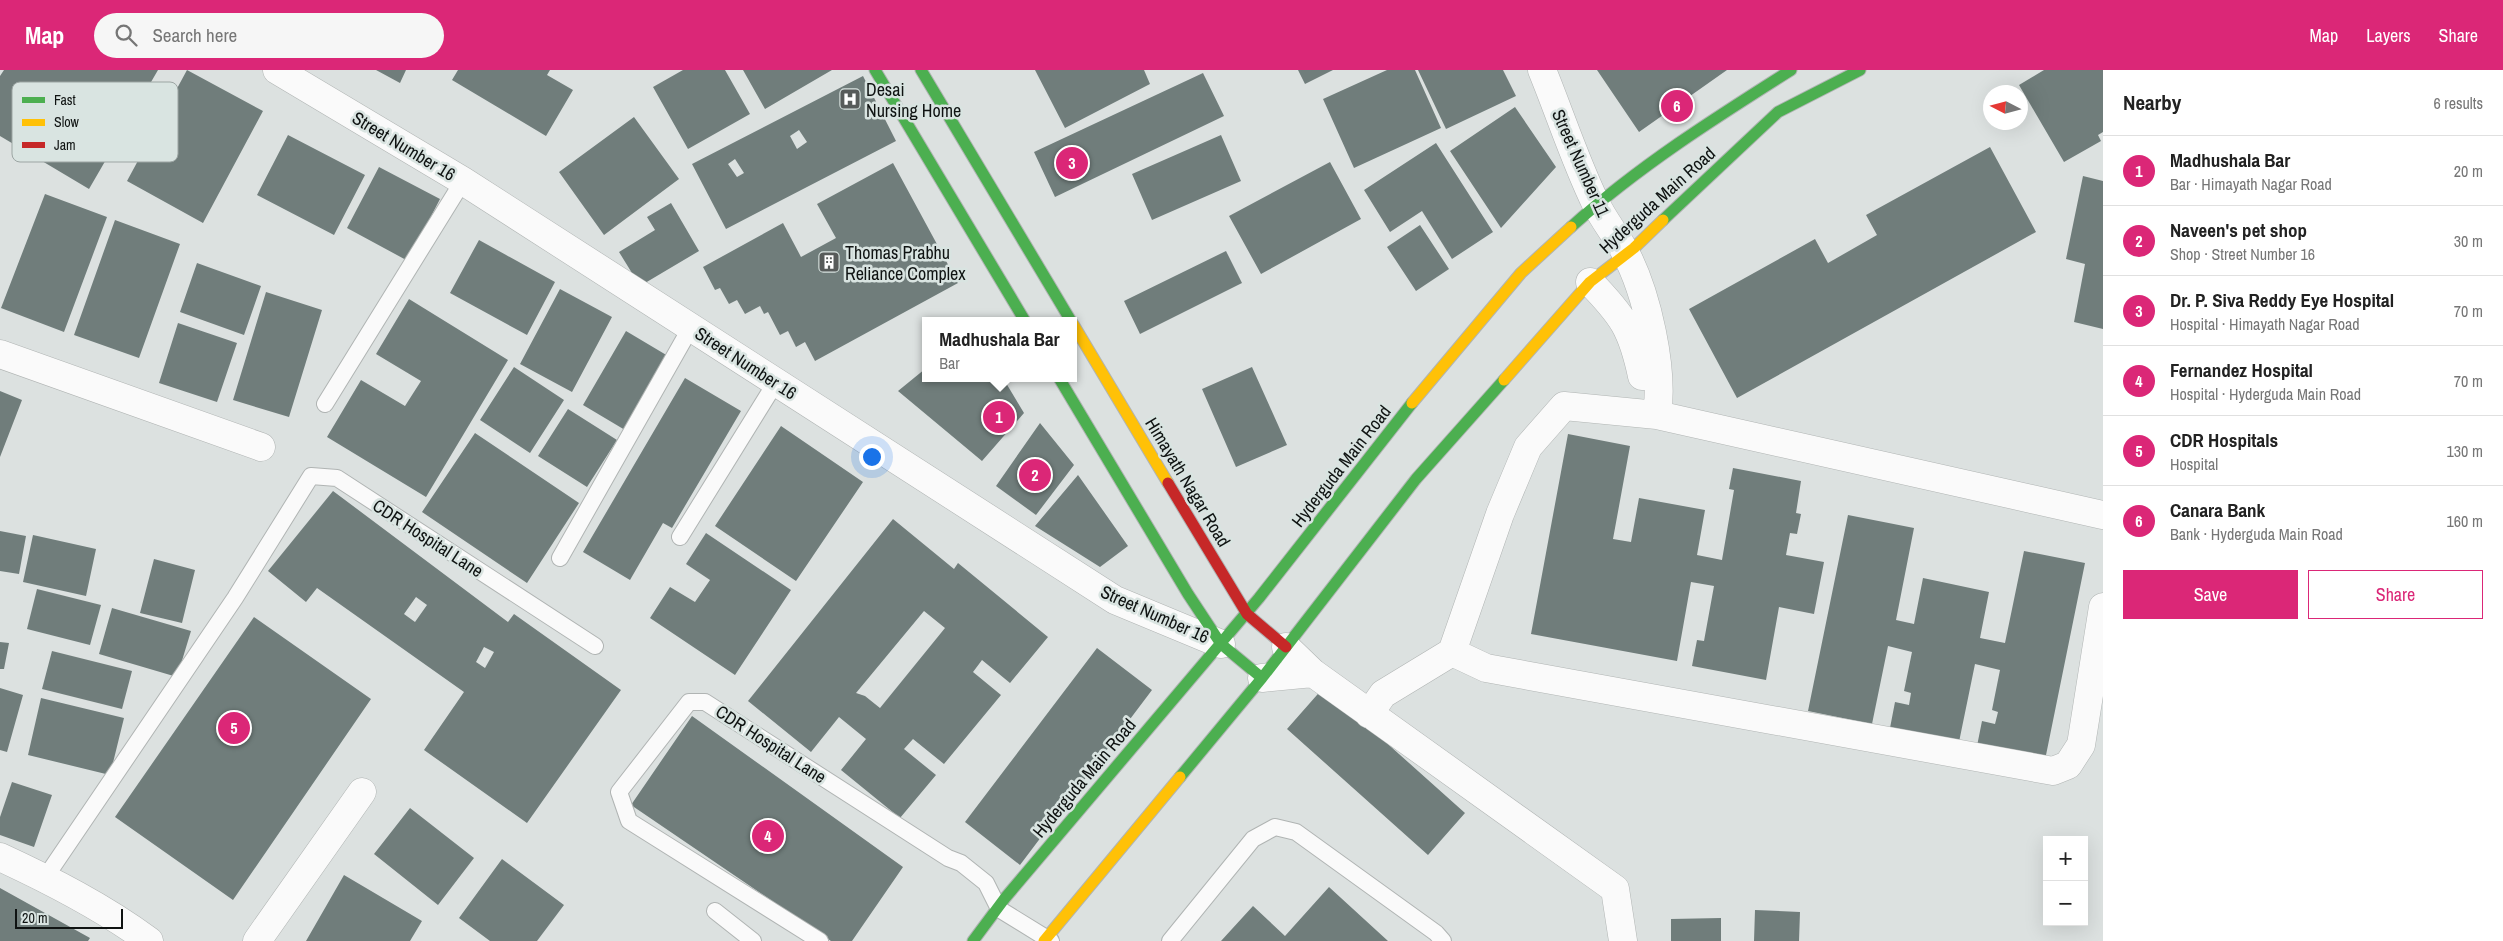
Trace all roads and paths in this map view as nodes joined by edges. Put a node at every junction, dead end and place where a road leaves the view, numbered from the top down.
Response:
1 (277, 70) edge
2 (876, 70) edge
3 (1542, 70) edge
4 (1791, 70) edge
5 (1860, 70) edge
6 (925, 71) edge
7 (463, 181) junction
8 (1596, 205) junction
9 (1626, 254) junction
10 (1590, 282) junction
11 (1022, 317) edge
12 (1069, 317) edge
13 (690, 327) junction
14 (1077, 330) edge
15 (0, 354) edge
16 (776, 382) junction
17 (1061, 382) edge
18 (325, 404) dead end
19 (1649, 413) junction
20 (261, 447) dead end
21 (2103, 515) edge
22 (680, 537) dead end
23 (560, 558) dead end
24 (2103, 607) edge
25 (1246, 614) junction
26 (1221, 644) junction
27 (595, 646) dead end
28 (1286, 647) junction
29 (1452, 652) junction
30 (1313, 673) junction
31 (1262, 678) junction
32 (1369, 714) junction
33 (362, 792) dead end
34 (0, 857) edge
35 (45, 878) junction
36 (999, 909) junction
37 (715, 912) dead end
38 (121, 932) edge
39 (1047, 940) edge
40 (149, 941) edge
41 (257, 941) edge
42 (753, 941) edge
43 (820, 941) edge
44 (973, 941) edge
45 (1170, 941) edge
46 (1443, 941) edge
47 (1623, 941) edge

1 - 7 street, Street Number 16
2 - 11 main road
3 - 8 street, Street Number 11
4 - 8 main road, Hyderguda Main Road
5 - 9 main road, Hyderguda Main Road
6 - 12 main road, Himayath Nagar Road
7 - 13 street, Street Number 16
7 - 18 lane
8 - 9 street, Street Number 11
8 - 25 main road, Hyderguda Main Road
9 - 10 main road, Hyderguda Main Road
9 - 19 street, Street Number 11
10 - 19 street
10 - 28 main road, Hyderguda Main Road
13 - 16 street, Street Number 16
13 - 23 lane
14 - 25 main road, Himayath Nagar Road
15 - 20 street
16 - 22 lane
16 - 26 street, Street Number 16
17 - 26 main road
19 - 21 street
19 - 29 street
24 - 29 street
25 - 26 main road, Hyderguda Main Road
25 - 28 main road, Himayath Nagar Road
26 - 31 main road
26 - 36 main road, Hyderguda Main Road
27 - 35 lane, CDR Hospital Lane
28 - 30 street
28 - 31 main road, Hyderguda Main Road
29 - 32 street
30 - 31 street
30 - 32 street
31 - 39 main road, Hyderguda Main Road
32 - 47 street
33 - 41 street
34 - 35 street
35 - 38 street
36 - 39 lane
36 - 43 lane, CDR Hospital Lane
36 - 44 main road, Hyderguda Main Road
37 - 42 lane
38 - 40 street
45 - 46 lane

